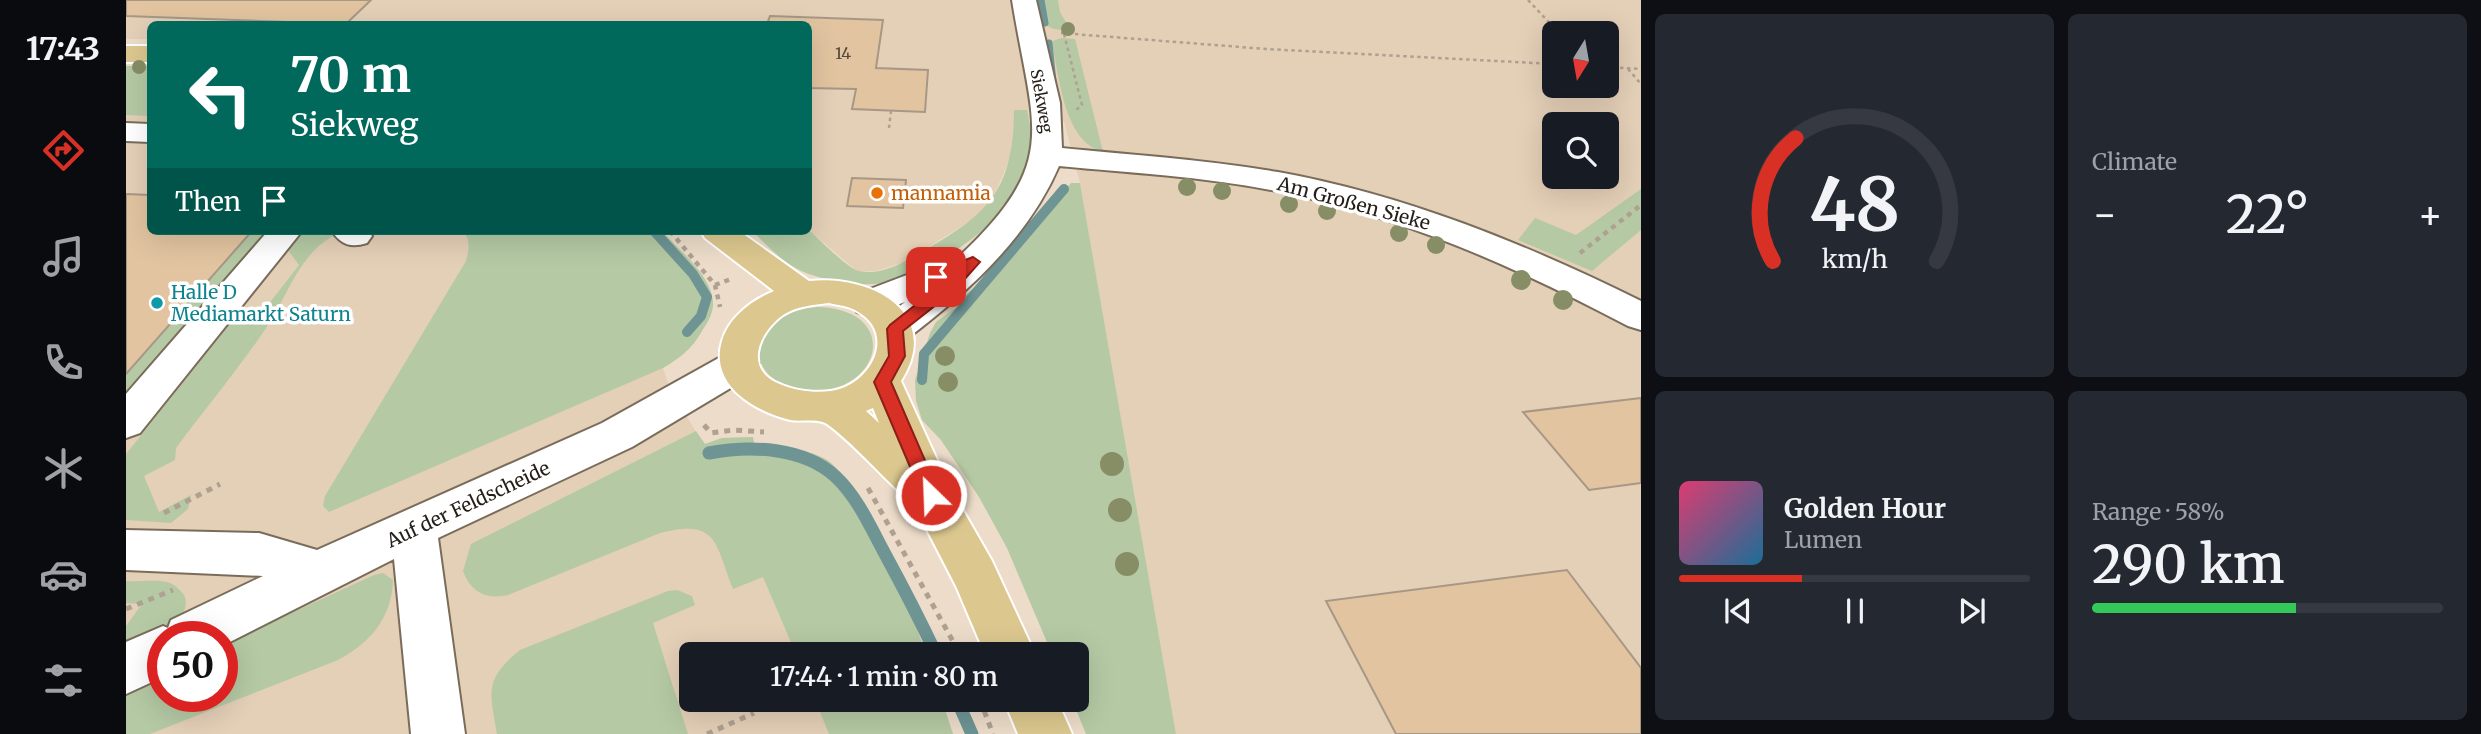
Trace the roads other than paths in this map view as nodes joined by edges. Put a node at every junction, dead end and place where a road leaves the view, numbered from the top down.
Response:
1 (1024, 0) edge
2 (126, 54) edge
3 (147, 54) edge
4 (126, 132) edge
5 (147, 133) edge
6 (1048, 156) junction
7 (283, 235) edge
8 (719, 235) edge
9 (722, 235) edge
10 (801, 293) junction
11 (761, 311) junction
12 (883, 316) junction
13 (1641, 317) edge
14 (749, 377) junction
15 (882, 382) junction
16 (833, 406) junction
17 (126, 422) edge
18 (931, 495) junction
19 (414, 528) junction
20 (126, 550) edge
21 (319, 572) junction
22 (221, 621) edge
23 (1005, 642) edge
24 (147, 658) edge
25 (126, 669) edge
26 (1035, 712) edge
27 (438, 734) edge
28 (1045, 734) edge

1 - 6 street, Siekweg
2 - 3 main road
4 - 5 street
6 - 12 street, Siekweg
6 - 13 street, Am Großen Sieke
7 - 17 street
8 - 11 main road
9 - 10 main road
10 - 11 main road
10 - 12 main road
11 - 14 main road
12 - 15 main road
14 - 16 main road
14 - 19 street, Auf der Feldscheide
15 - 16 main road
15 - 18 main road
16 - 18 main road
18 - 23 main road
19 - 21 street, Auf der Feldscheide
19 - 27 street
20 - 21 street
21 - 22 street, Auf der Feldscheide
24 - 25 street
26 - 28 main road

